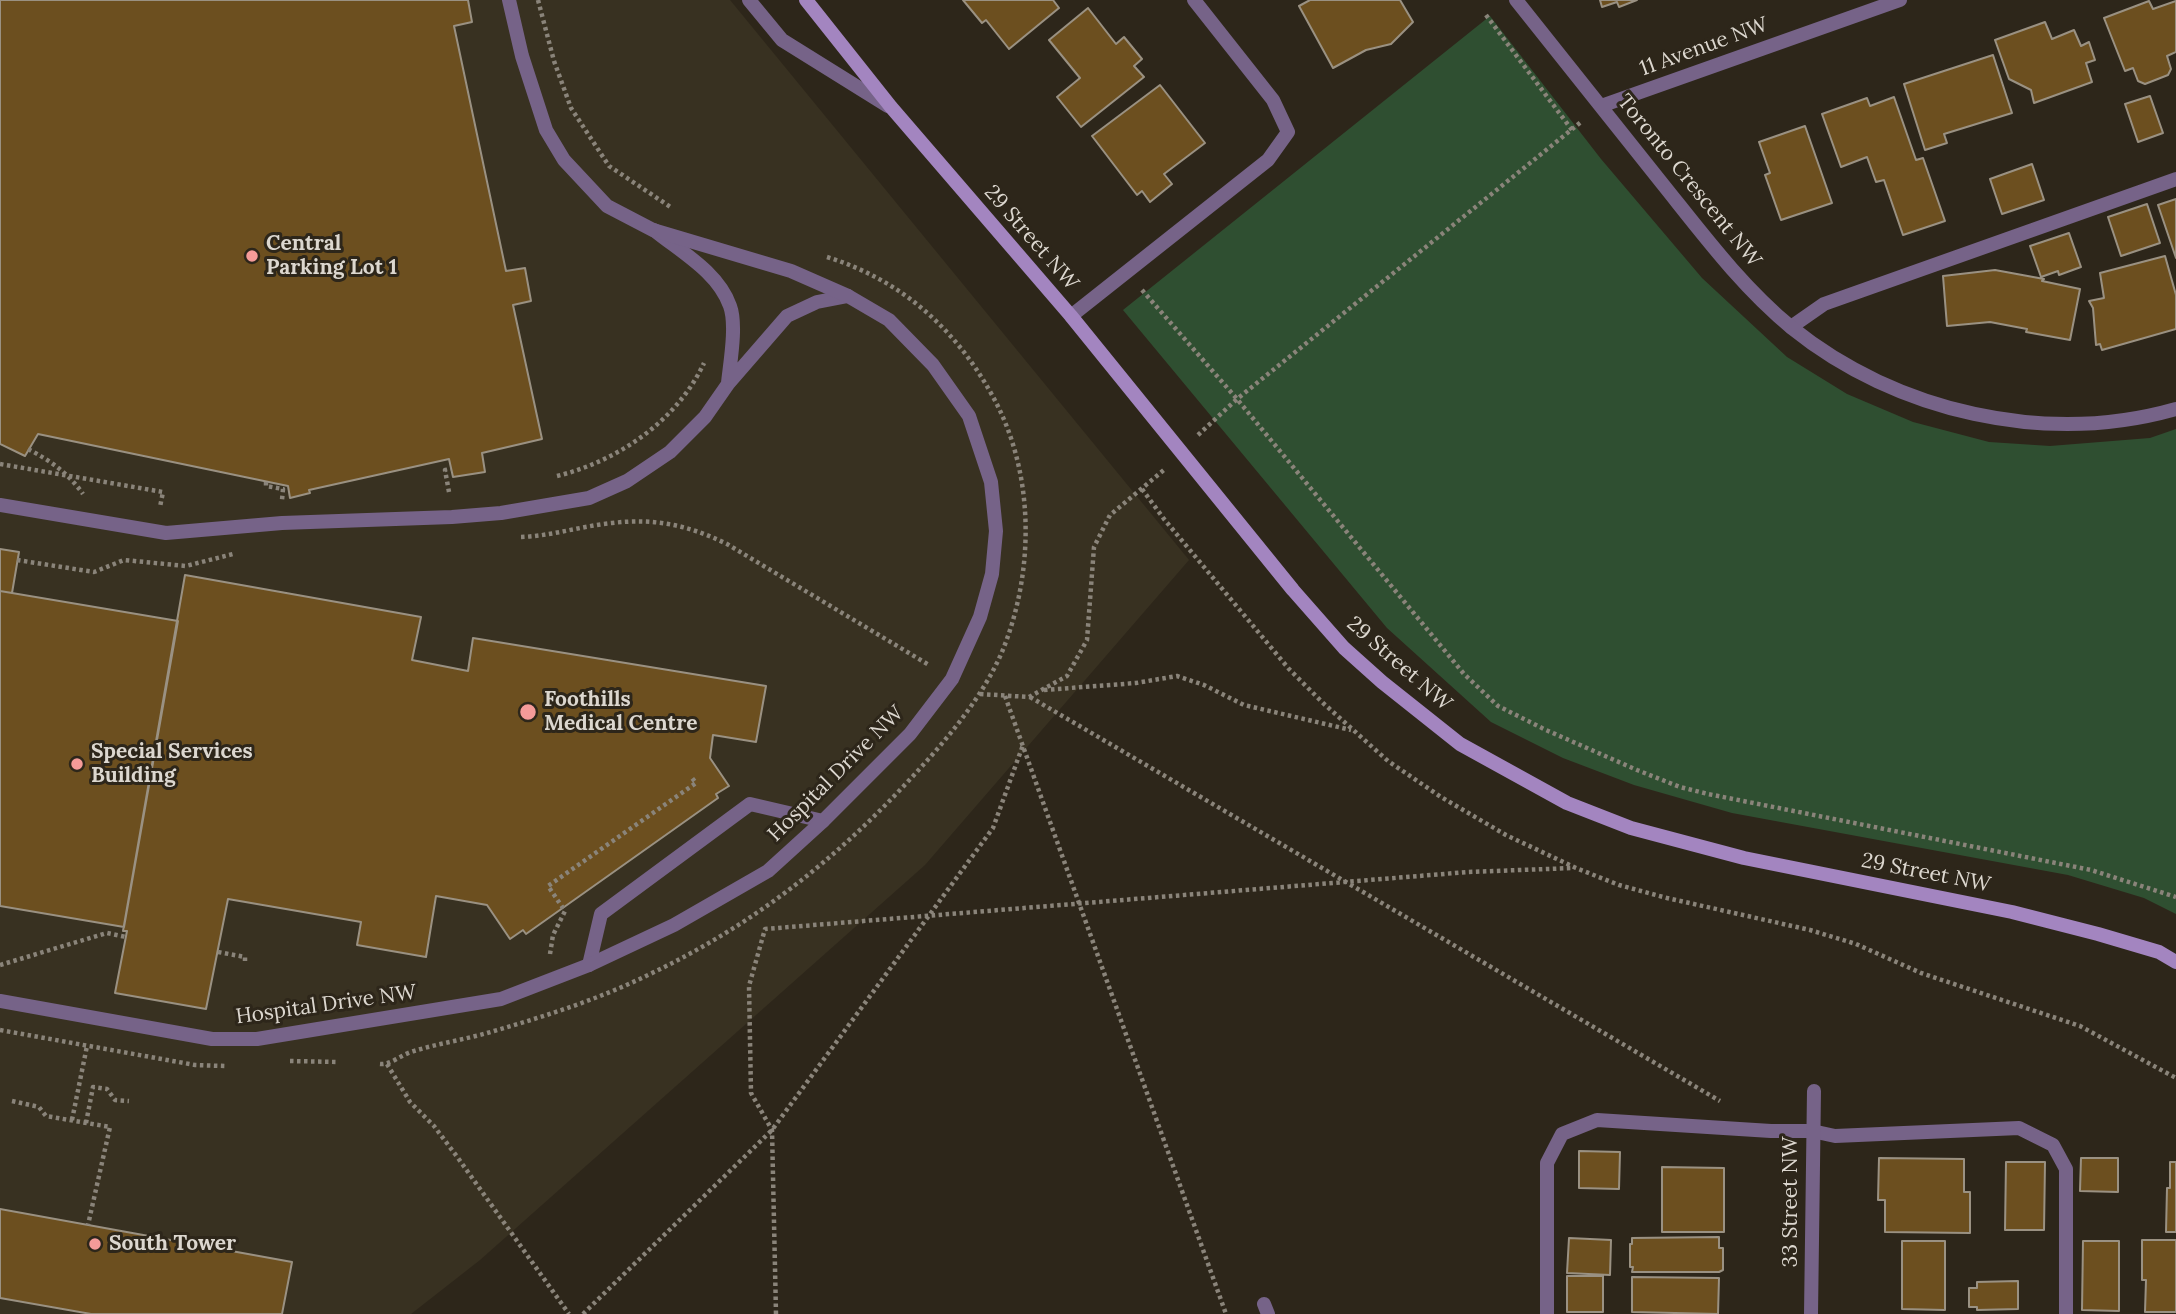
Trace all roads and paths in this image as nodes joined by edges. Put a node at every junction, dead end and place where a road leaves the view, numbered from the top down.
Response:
1 (509, 0) edge
2 (749, 0) edge
3 (806, 0) edge
4 (1194, 0) edge
5 (1516, 0) edge
6 (1900, 0) edge
7 (1486, 15) dead end
8 (1601, 106) junction
9 (891, 107) junction
10 (1572, 130) junction
11 (2176, 179) edge
12 (653, 230) junction
13 (1126, 271) junction
14 (848, 296) junction
15 (1071, 316) junction
16 (1791, 327) junction
17 (706, 360) dead end
18 (728, 384) junction
19 (1237, 399) junction
20 (2176, 409) edge
21 (1204, 429) dead end
22 (28, 449) dead end
23 (0, 464) edge
24 (451, 469) dead end
25 (70, 476) junction
26 (549, 478) dead end
27 (1156, 479) dead end
28 (266, 482) dead end
29 (462, 490) dead end
30 (84, 496) dead end
31 (0, 505) edge
32 (282, 505) dead end
33 (160, 510) dead end
34 (512, 537) dead end
35 (121, 550) dead end
36 (236, 554) dead end
37 (18, 560) dead end
38 (124, 560) junction
39 (929, 665) dead end
40 (970, 689) dead end
41 (1040, 691) junction
42 (1005, 696) junction
43 (1029, 696) junction
44 (1355, 731) dead end
45 (1023, 745) junction
46 (692, 778) dead end
47 (823, 821) junction
48 (1576, 868) dead end
49 (1346, 882) junction
50 (2176, 897) edge
51 (1080, 904) junction
52 (928, 916) junction
53 (126, 937) dead end
54 (218, 953) dead end
55 (550, 955) dead end
56 (244, 961) dead end
57 (2176, 962) edge
58 (0, 965) edge
59 (589, 965) junction
60 (566, 999) dead end
61 (0, 1001) edge
62 (569, 1007) dead end
63 (0, 1030) edge
64 (87, 1046) junction
65 (195, 1065) dead end
66 (387, 1065) dead end
67 (1814, 1091) dead end
68 (12, 1101) dead end
69 (130, 1101) dead end
70 (1723, 1104) dead end
71 (72, 1121) junction
72 (86, 1123) junction
73 (772, 1130) junction
74 (1812, 1131) junction
75 (88, 1225) dead end
76 (569, 1314) edge
77 (583, 1314) edge
78 (776, 1314) edge
79 (1226, 1314) edge
80 (1547, 1314) edge
81 (1811, 1314) edge
82 (2066, 1314) edge

1 - 12 street, Hospital Drive NW
2 - 9 street
3 - 9 street, 29 Street NW
4 - 13 street
5 - 8 street, Toronto Crescent NW
6 - 8 street, 11 Avenue NW
7 - 10 path
8 - 10 path
8 - 16 street, Toronto Crescent NW
9 - 15 street, 29 Street NW
10 - 19 path
11 - 16 street
12 - 14 street, Hospital Drive NW
12 - 18 street
13 - 15 street
13 - 19 path
14 - 18 street
14 - 47 street, Hospital Drive NW
15 - 57 street, 29 Street NW
16 - 20 street, Toronto Crescent NW
17 - 26 path
18 - 31 street
19 - 21 path
19 - 50 path
22 - 25 path
23 - 25 path
24 - 29 path
25 - 30 path
25 - 33 path
27 - 41 path
28 - 32 path
34 - 39 path
35 - 38 path
36 - 38 path
37 - 38 path
40 - 42 path
41 - 43 path
41 - 44 path
42 - 43 path
42 - 45 path
43 - 49 path
45 - 51 path
45 - 52 path
46 - 55 path
47 - 59 street, Hospital Drive NW
47 - 59 street
48 - 49 path
49 - 51 path
49 - 70 path
51 - 52 path
51 - 79 path
52 - 73 path
52 - 73 path
53 - 58 path
54 - 56 path
59 - 61 street, Hospital Drive NW
60 - 62 path
63 - 64 path
64 - 65 path
64 - 71 path
66 - 76 path
67 - 74 street, 33 Street NW
68 - 71 path
69 - 72 path
71 - 72 path
72 - 75 path
73 - 77 path
73 - 78 path
74 - 80 street
74 - 81 street, 33 Street NW
74 - 82 street

